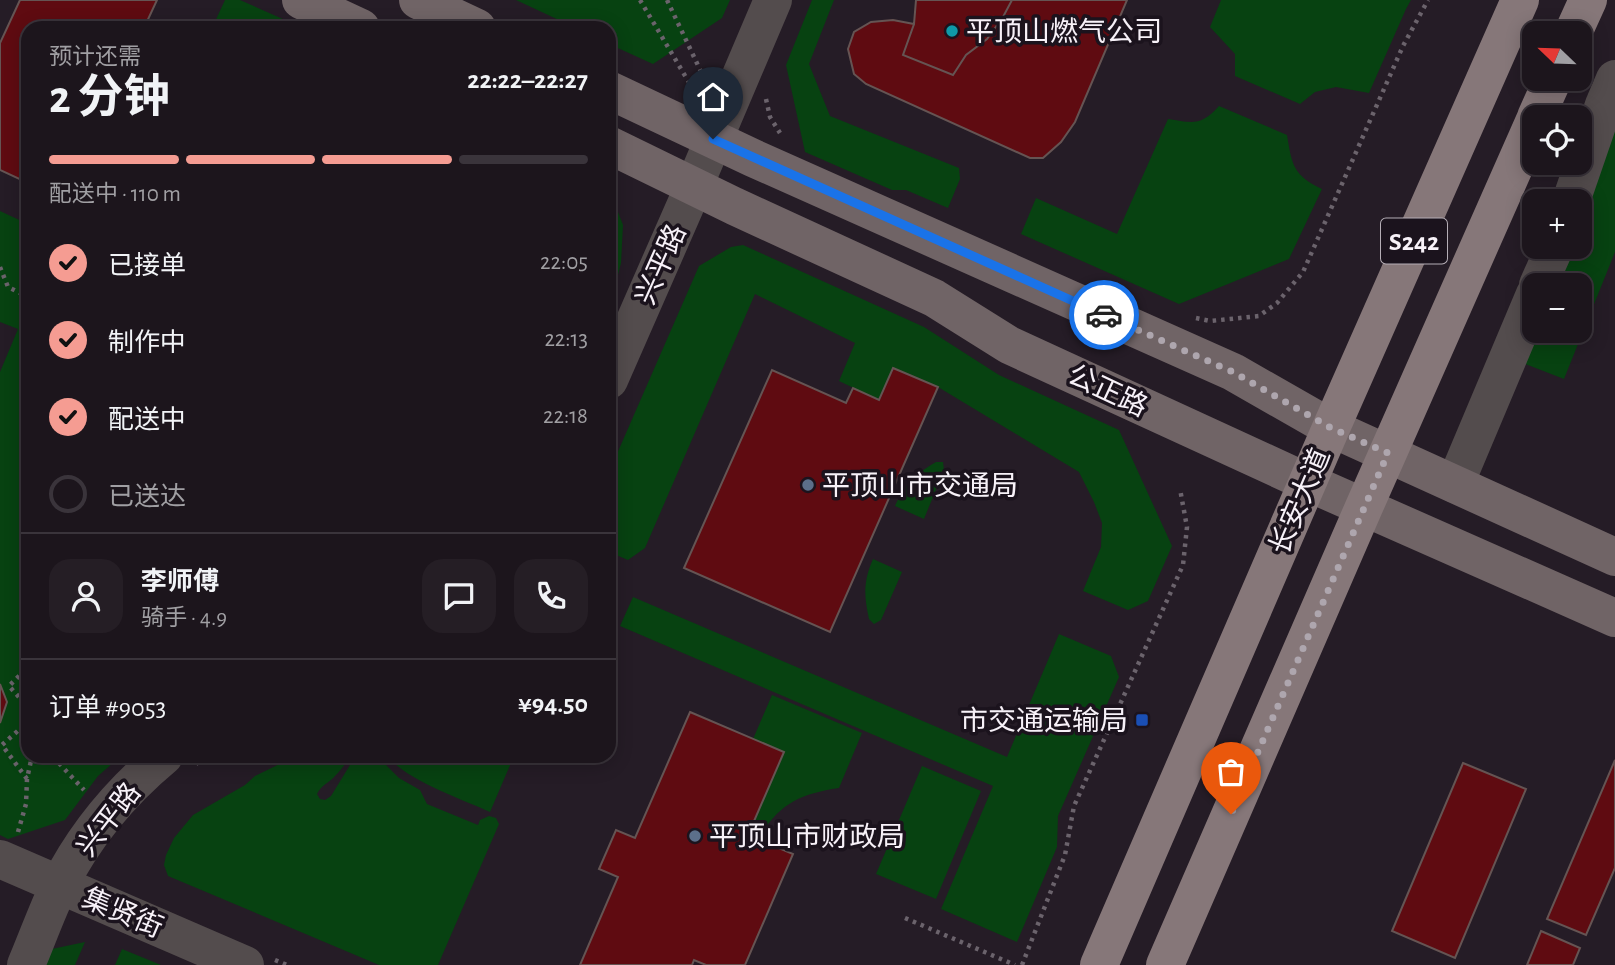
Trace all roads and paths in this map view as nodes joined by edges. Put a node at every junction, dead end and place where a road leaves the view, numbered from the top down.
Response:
1 (301, 0) edge
2 (418, 0) edge
3 (640, 0) edge
4 (667, 0) edge
5 (773, 0) edge
6 (1428, 0) edge
7 (1520, 0) edge
8 (1588, 0) edge
9 (345, 21) edge
10 (462, 21) edge
11 (1578, 21) edge
12 (1615, 79) edge
13 (705, 81) dead end
14 (690, 84) dead end
15 (616, 93) edge
16 (765, 95) dead end
17 (713, 139) junction
18 (783, 139) dead end
19 (616, 148) edge
20 (1522, 149) edge
21 (694, 186) junction
22 (1575, 189) edge
23 (0, 267) edge
24 (21, 294) edge
25 (1190, 316) dead end
26 (1522, 325) edge
27 (616, 364) edge
28 (1331, 428) junction
29 (1388, 453) junction
30 (1307, 482) junction
31 (1455, 484) junction
32 (1180, 489) dead end
33 (1364, 507) junction
34 (1615, 558) edge
35 (1615, 618) edge
36 (21, 674) edge
37 (21, 699) edge
38 (21, 728) edge
39 (30, 763) edge
40 (59, 763) edge
41 (175, 763) edge
42 (27, 779) junction
43 (106, 814) junction
44 (5, 861) edge
45 (60, 885) junction
46 (905, 918) dead end
47 (260, 962) edge
48 (26, 965) edge
49 (287, 965) edge
50 (1015, 965) edge
51 (1021, 965) edge
52 (1099, 965) edge
53 (1165, 965) edge

1 - 9 main road
2 - 10 main road
3 - 14 path
4 - 13 path
5 - 17 street, 兴平路
6 - 25 path
7 - 28 main road, 长安大道 / S242
8 - 11 main road
12 - 22 street
15 - 17 main road
16 - 18 path
17 - 21 street, 兴平路
17 - 28 main road
19 - 21 main road, 公正路
20 - 29 main road, S242
21 - 27 street, 兴平路
21 - 30 main road, 公正路
23 - 24 path
26 - 31 street
28 - 29 main road
28 - 30 main road, 长安大道 / S242
29 - 31 main road
29 - 33 main road, S242
30 - 33 main road, 公正路
30 - 52 main road, 长安大道 / S242
31 - 34 main road
32 - 51 path
33 - 35 main road, 公正路
33 - 53 main road, S242
36 - 37 path
38 - 42 path
39 - 42 path
40 - 43 path
41 - 43 street, 兴平路
42 - 44 path
43 - 45 street, 兴平路
44 - 45 street, 集贤街
45 - 47 street, 集贤街
45 - 48 street, 兴平路
46 - 50 path
47 - 49 path

